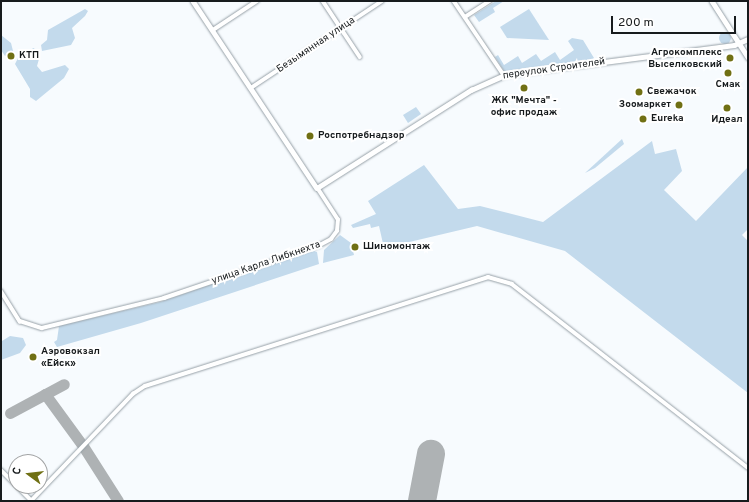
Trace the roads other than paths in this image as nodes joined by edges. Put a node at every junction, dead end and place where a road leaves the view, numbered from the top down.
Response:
1 (193, 1) edge
2 (256, 1) edge
3 (323, 1) edge
4 (382, 1) edge
5 (454, 1) edge
6 (490, 1) edge
7 (712, 1) edge
8 (465, 17) junction
9 (341, 28) junction
10 (213, 30) junction
11 (748, 39) edge
12 (740, 44) junction
13 (360, 57) dead end
14 (748, 57) edge
15 (504, 75) junction
16 (251, 88) junction
17 (317, 188) junction
18 (1, 291) edge
19 (748, 468) edge
20 (1, 470) edge
21 (8, 477) edge
22 (31, 501) edge

1 - 10 street, улица Карла Либкнехта
2 - 10 street
3 - 9 street
4 - 9 street, Безымянная улица
5 - 8 street
6 - 8 street
7 - 12 street
8 - 15 street
9 - 13 street
9 - 16 street, Безымянная улица
10 - 16 street, улица Карла Либкнехта
11 - 12 street, переулок Строителей
12 - 14 street
12 - 15 street, переулок Строителей
15 - 17 street, переулок Строителей
16 - 17 street, улица Карла Либкнехта
17 - 18 street, улица Карла Либкнехта
19 - 22 street
20 - 21 street

